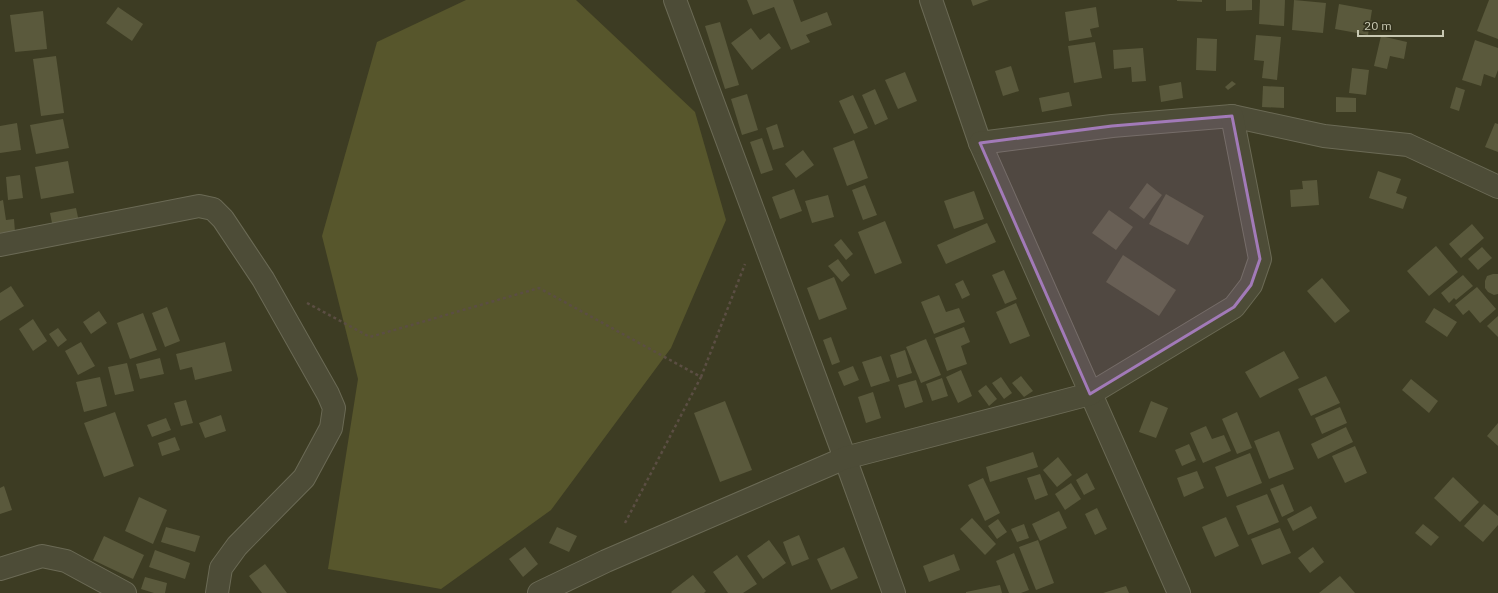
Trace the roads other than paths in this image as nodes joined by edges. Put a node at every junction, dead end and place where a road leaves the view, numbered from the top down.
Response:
1 (675, 0) edge
2 (932, 0) edge
3 (1232, 116) junction
4 (980, 143) junction
5 (1498, 187) edge
6 (0, 245) edge
7 (1090, 394) junction
8 (845, 458) junction
9 (0, 569) edge
10 (125, 593) edge
11 (217, 593) edge
12 (539, 593) edge
13 (894, 593) edge
14 (1179, 593) edge

1 - 8 street
2 - 4 street
3 - 4 street
3 - 5 street
3 - 7 street
4 - 7 street
6 - 11 street
7 - 8 street
7 - 14 street
8 - 12 street
8 - 13 street
9 - 10 street

